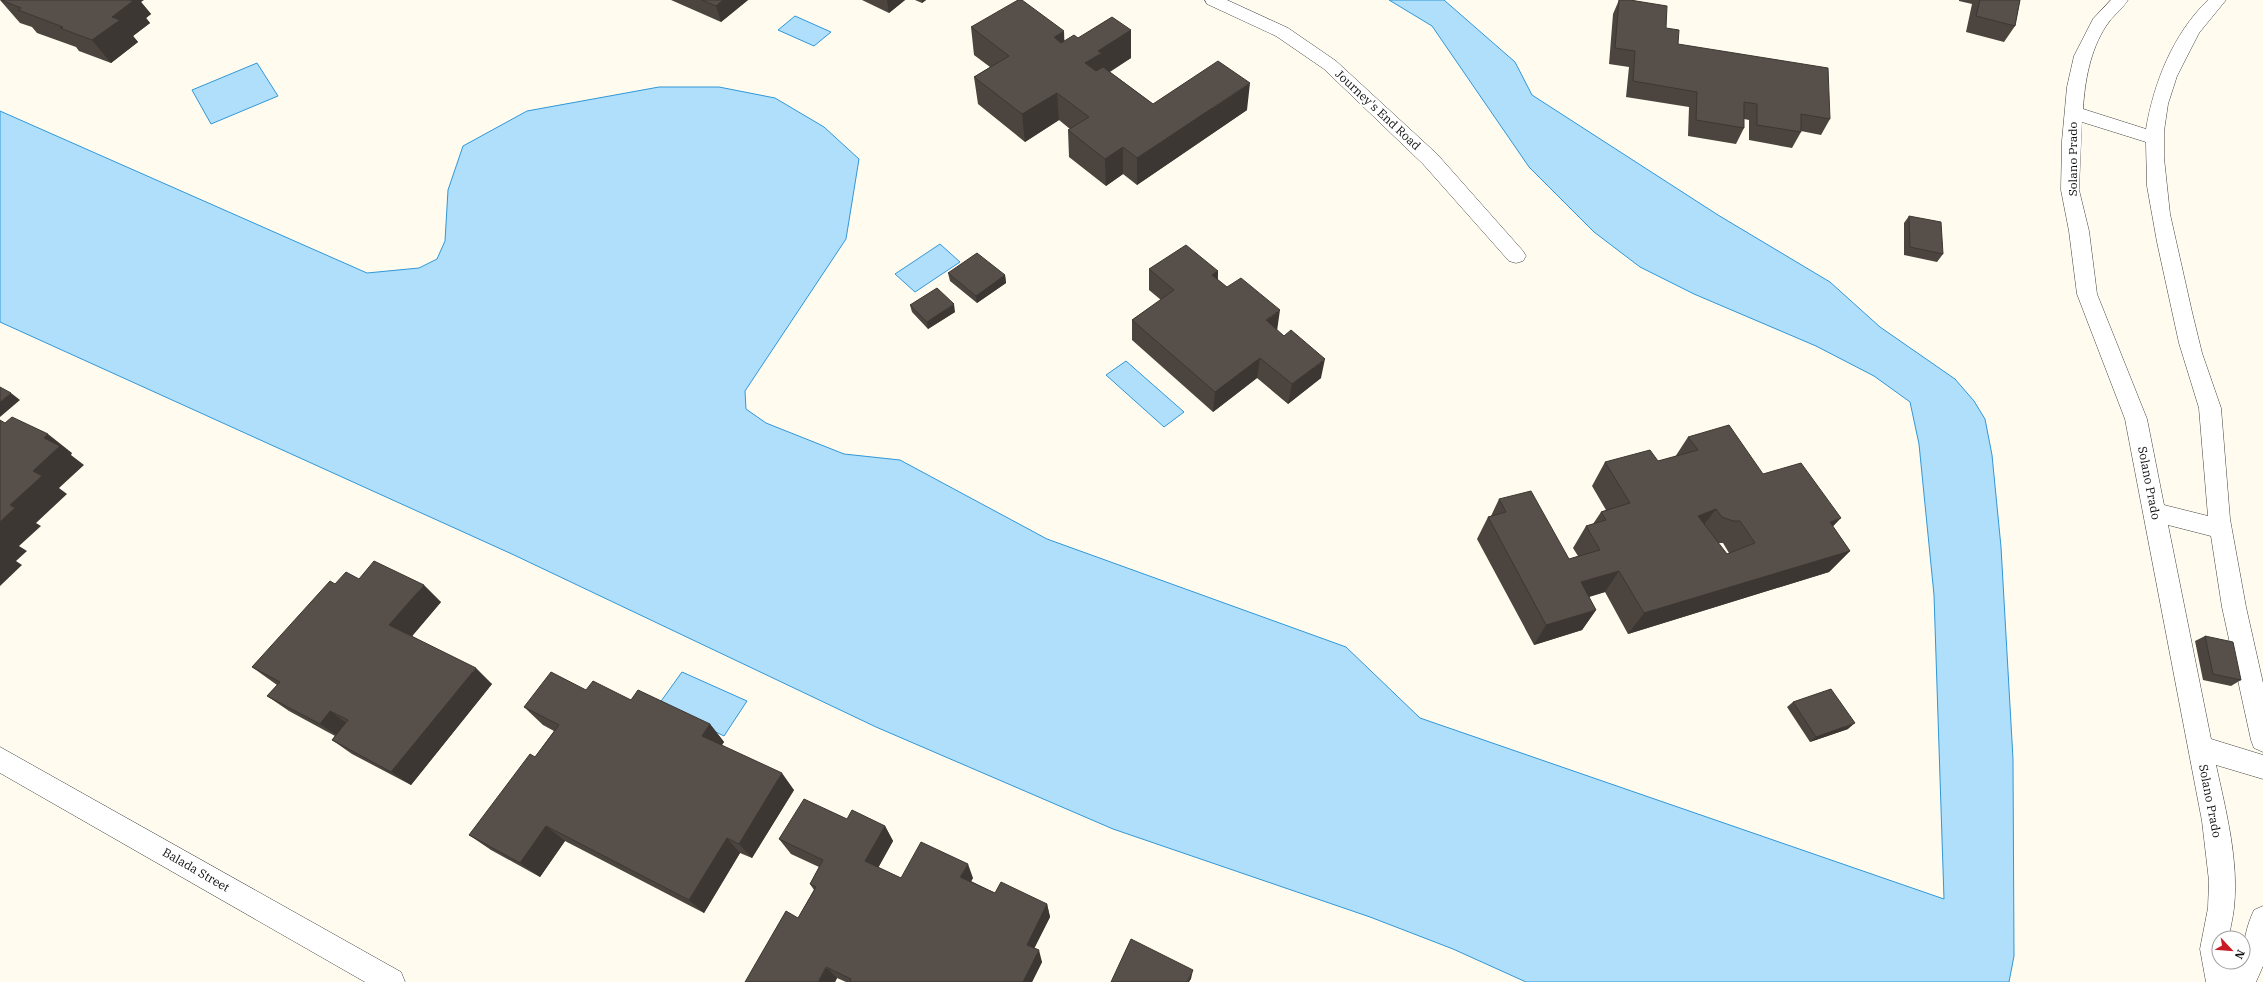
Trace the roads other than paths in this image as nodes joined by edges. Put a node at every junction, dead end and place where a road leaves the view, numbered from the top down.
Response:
1 (1213, 0) edge
2 (2120, 0) edge
3 (2218, 0) edge
4 (2074, 113) junction
5 (2154, 138) junction
6 (1516, 256) dead end
7 (2155, 512) junction
8 (2221, 529) junction
9 (2263, 740) edge
10 (2201, 748) junction
11 (0, 759) edge
12 (2263, 767) edge
13 (2263, 919) edge
14 (391, 982) edge
15 (2220, 982) edge
16 (2232, 982) edge

1 - 6 street, Journey's End Road
2 - 4 street, Solano Prado
3 - 5 street
4 - 5 street
4 - 7 street, Solano Prado
5 - 8 street
7 - 8 street
7 - 10 street, Solano Prado
8 - 9 street
10 - 12 street
10 - 15 street, Solano Prado
11 - 14 street, Balada Street
13 - 16 street

